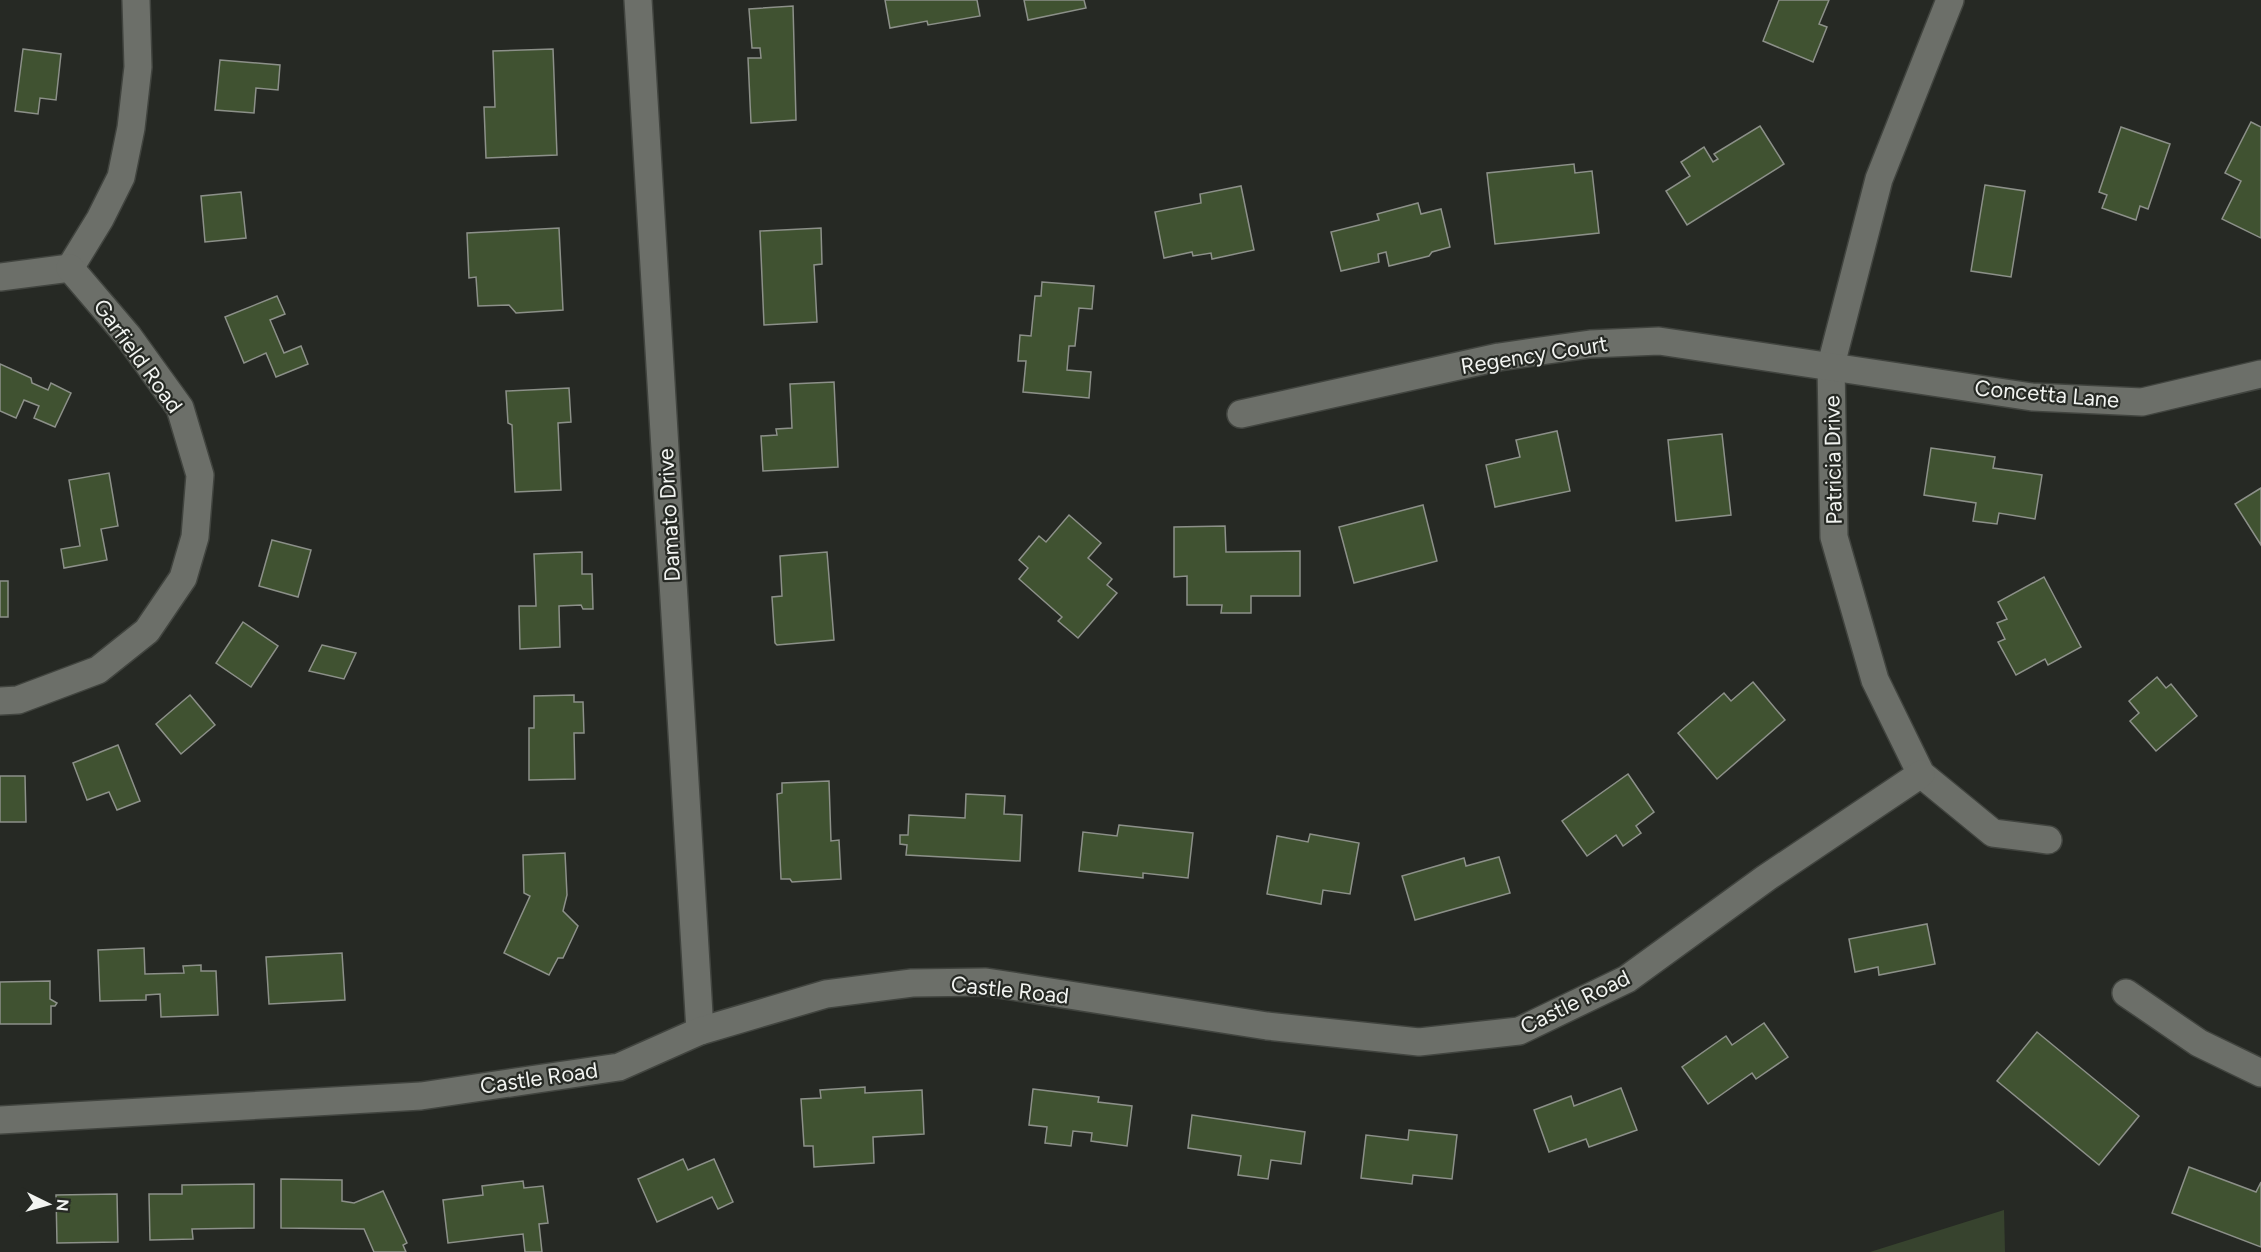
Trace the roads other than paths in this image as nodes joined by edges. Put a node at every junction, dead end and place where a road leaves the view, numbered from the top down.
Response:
1 (136, 0) edge
2 (639, 0) edge
3 (1950, 0) edge
4 (70, 268) junction
5 (0, 278) edge
6 (1831, 365) junction
7 (2261, 374) edge
8 (1241, 414) dead end
9 (0, 701) edge
10 (1921, 774) junction
11 (2048, 840) dead end
12 (2126, 993) dead end
13 (700, 1030) junction
14 (2261, 1073) edge
15 (0, 1120) edge

1 - 4 street
2 - 13 street, Damato Drive
3 - 6 street, Patricia Drive
4 - 5 street
4 - 9 street, Garfield Road
6 - 7 street, Concetta Lane
6 - 8 street, Regency Court
6 - 10 street, Patricia Drive
10 - 11 street, Patricia Drive
10 - 13 street, Castle Road
12 - 14 street
13 - 15 street, Castle Road

